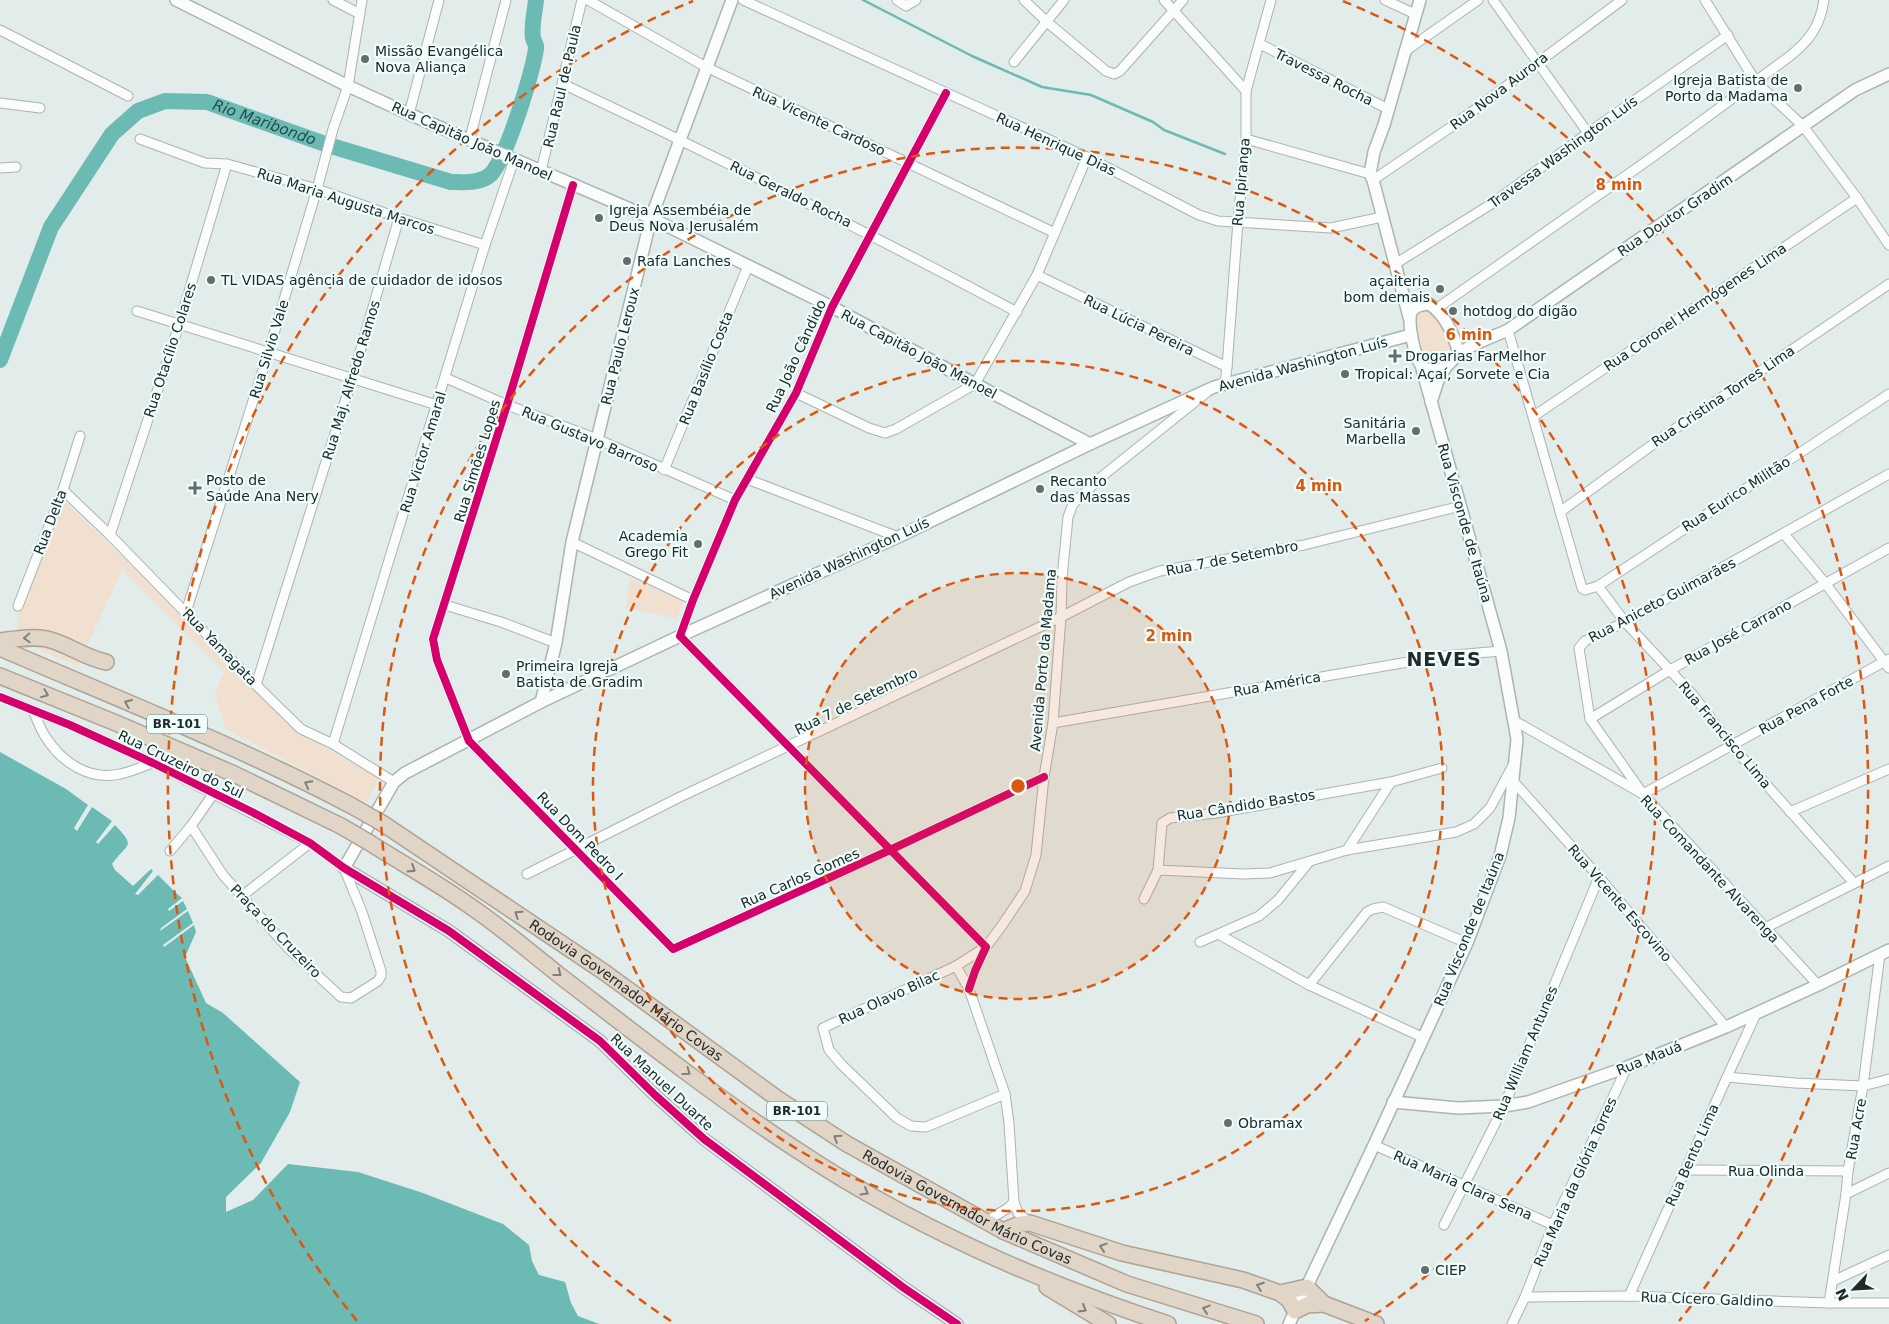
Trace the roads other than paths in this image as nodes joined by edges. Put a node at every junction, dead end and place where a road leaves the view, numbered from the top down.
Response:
1 (176, 0) edge
2 (333, 0) edge
3 (362, 0) edge
4 (439, 0) edge
5 (506, 0) edge
6 (582, 0) edge
7 (588, 0) edge
8 (732, 0) edge
9 (743, 0) edge
10 (897, 0) edge
11 (1024, 0) edge
12 (1064, 0) edge
13 (1164, 0) edge
14 (1183, 0) edge
15 (1271, 0) edge
16 (1385, 0) edge
17 (1420, 0) edge
18 (1478, 0) edge
19 (1492, 0) edge
20 (1622, 0) edge
21 (1706, 0) edge
22 (1824, 0) edge
23 (914, 2) edge
24 (1174, 11) junction
25 (360, 14) junction
26 (1415, 14) junction
27 (1047, 22) junction
28 (0, 30) edge
29 (1728, 35) junction
30 (1260, 44) junction
31 (1404, 52) junction
32 (1014, 62) dead end
33 (1537, 63) junction
34 (706, 68) junction
35 (1889, 74) edge
36 (1756, 82) junction
37 (563, 84) junction
38 (348, 86) junction
39 (1246, 91) junction
40 (946, 93) junction
41 (128, 96) dead end
42 (0, 103) edge
43 (40, 108) dead end
44 (1388, 109) junction
45 (409, 114) junction
46 (1803, 126) junction
47 (1588, 133) junction
48 (470, 138) junction
49 (140, 139) dead end
50 (680, 139) junction
51 (1246, 139) junction
52 (506, 155) junction
53 (1087, 157) junction
54 (908, 162) junction
55 (227, 164) junction
56 (0, 168) edge
57 (16, 168) dead end
58 (542, 171) junction
59 (1372, 177) junction
60 (573, 186) junction
61 (317, 189) junction
62 (1857, 198) junction
63 (1382, 217) junction
64 (399, 218) junction
65 (651, 218) junction
66 (1238, 222) junction
67 (1055, 233) junction
68 (872, 235) junction
69 (486, 245) junction
70 (1889, 245) edge
71 (1395, 264) junction
72 (748, 266) junction
73 (1037, 275) junction
74 (1889, 284) edge
75 (1403, 296) junction
76 (1432, 306) junction
77 (832, 307) junction
78 (137, 311) dead end
79 (1017, 312) junction
80 (1409, 317) junction
81 (179, 324) junction
82 (1508, 330) junction
83 (1411, 335) junction
84 (268, 353) junction
85 (1459, 354) junction
86 (1421, 365) junction
87 (1227, 367) junction
88 (1446, 368) junction
89 (446, 378) junction
90 (352, 379) junction
91 (975, 384) junction
92 (1220, 385) junction
93 (796, 393) junction
94 (1889, 394) edge
95 (1430, 404) junction
96 (437, 405) junction
97 (507, 405) junction
98 (1534, 416) junction
99 (80, 436) dead end
100 (597, 439) junction
101 (1090, 444) junction
102 (664, 470) junction
103 (1889, 474) edge
104 (748, 479) junction
105 (62, 490) junction
106 (735, 500) junction
107 (1461, 506) junction
108 (1560, 512) junction
109 (1784, 534) junction
110 (110, 535) junction
111 (898, 537) junction
112 (572, 542) junction
113 (1889, 548) edge
114 (1825, 583) junction
115 (1598, 586) junction
116 (693, 600) junction
117 (445, 605) junction
118 (18, 606) dead end
119 (186, 612) junction
120 (1061, 617) junction
121 (1624, 622) junction
122 (680, 636) junction
123 (0, 641) edge
124 (556, 643) junction
125 (0, 648) edge
126 (1501, 651) junction
127 (106, 662) dead end
128 (1887, 663) edge
129 (1670, 670) junction
130 (0, 676) edge
131 (256, 685) junction
132 (0, 698) edge
133 (541, 702) junction
134 (33, 711) junction
135 (1590, 719) junction
136 (1513, 720) junction
137 (1053, 724) junction
138 (469, 741) junction
139 (333, 744) junction
140 (790, 746) junction
141 (1732, 746) junction
142 (1516, 760) junction
143 (154, 762) junction
144 (1442, 768) dead end
145 (1889, 769) edge
146 (1044, 777) junction
147 (1513, 781) junction
148 (394, 782) junction
149 (1392, 782) junction
150 (214, 793) junction
151 (1643, 794) junction
152 (1790, 812) junction
153 (191, 826) junction
154 (310, 843) junction
155 (170, 850) dead end
156 (577, 850) junction
157 (890, 850) junction
158 (1348, 850) junction
159 (1309, 862) junction
160 (1889, 866) edge
161 (344, 868) junction
162 (1158, 870) junction
163 (527, 874) dead end
164 (1599, 877) junction
165 (1854, 883) junction
166 (242, 896) junction
167 (1144, 899) dead end
168 (1765, 928) junction
169 (1220, 935) junction
170 (1200, 942) dead end
171 (1467, 943) junction
172 (986, 947) junction
173 (673, 949) joint
174 (1885, 952) edge
175 (956, 966) junction
176 (1309, 985) junction
177 (1818, 985) junction
178 (969, 989) junction
179 (1756, 1014) junction
180 (1726, 1027) junction
181 (1424, 1038) junction
182 (1627, 1067) junction
183 (1726, 1077) junction
184 (1889, 1079) edge
185 (1863, 1086) junction
186 (1005, 1094) junction
187 (1393, 1102) junction
188 (1504, 1106) junction
189 (1374, 1145) junction
190 (1685, 1170) junction
191 (1848, 1171) junction
192 (1889, 1173) edge
193 (1464, 1184) junction
194 (1846, 1194) junction
195 (1014, 1202) junction
196 (986, 1222) junction
197 (1030, 1223) junction
198 (1553, 1225) junction
199 (1444, 1226) dead end
200 (1003, 1231) junction
201 (1889, 1255) edge
202 (1030, 1274) junction
203 (1833, 1281) junction
204 (1307, 1287) junction
205 (1280, 1293) junction
206 (1629, 1296) junction
207 (1525, 1297) junction
208 (1889, 1303) edge
209 (1324, 1304) junction
210 (1828, 1304) junction
211 (1292, 1317) edge
212 (957, 1324) edge
213 (1108, 1324) edge
214 (1168, 1324) edge
215 (1254, 1324) edge
216 (1376, 1324) edge
217 (1512, 1324) edge

1 - 38 street, Rua Capitão João Manoel
2 - 25 street
3 - 25 street, Rua Silvio Vale
4 - 45 street
5 - 48 street
6 - 37 street, Rua Raul de Paula
7 - 34 street, Rua Vicente Cardoso
8 - 34 street, Rua Paulo Leroux
9 - 40 street, Rua Henrique Dias
10 - 23 street
11 - 27 street
12 - 27 street
13 - 24 street
14 - 24 street
15 - 30 street, Rua Ipiranga
16 - 26 street
17 - 26 street
18 - 31 street
19 - 33 street
20 - 33 street, Rua Nova Aurora
21 - 29 street
22 - 36 street
24 - 27 street
24 - 39 street
25 - 38 street, Rua Silvio Vale
26 - 31 street
27 - 32 street
28 - 41 street
29 - 36 street
29 - 47 street, Travessa Washington Luís
30 - 39 street, Rua Ipiranga
30 - 44 street, Travessa Rocha
31 - 44 street
33 - 47 street
33 - 59 street, Rua Nova Aurora
34 - 50 street, Rua Paulo Leroux
34 - 54 street, Rua Vicente Cardoso
35 - 46 street, Rua Doutor Gradim
36 - 46 street
36 - 76 street
37 - 50 street, Rua Geraldo Rocha
37 - 58 street, Rua Raul de Paula
38 - 45 street, Rua Capitão João Manoel
38 - 61 street, Rua Silvio Vale
39 - 51 street, Rua Ipiranga
40 - 53 street, Rua Henrique Dias
40 - 54 street, Rua João Cândido
42 - 43 street
44 - 59 street
45 - 48 street, Rua Capitão João Manoel
46 - 62 street
46 - 82 street, Rua Doutor Gradim
47 - 71 street, Travessa Washington Luís
48 - 52 street, Rua Capitão João Manoel
49 - 55 street, Rua Maria Augusta Marcos
50 - 65 street, Rua Paulo Leroux
50 - 68 street, Rua Geraldo Rocha
51 - 59 street
51 - 66 street, Rua Ipiranga
52 - 58 street, Rua Capitão João Manoel
52 - 69 street, Rua Victor Amaral
53 - 66 street, Rua Henrique Dias
53 - 67 street
54 - 67 street, Rua Vicente Cardoso
54 - 68 street, Rua João Cândido
55 - 61 street, Rua Maria Augusta Marcos
55 - 81 street, Rua Otacílio Colares
56 - 57 street
58 - 60 street, Rua Capitão João Manoel
59 - 63 street
60 - 65 street, Rua Capitão João Manoel
60 - 97 street, Rua Simões Lopes
61 - 64 street, Rua Maria Augusta Marcos
61 - 84 street, Rua Silvio Vale
62 - 70 street
62 - 98 street, Rua Coronel Hermógenes Lima
63 - 66 street, Rua Henrique Dias
63 - 71 street
64 - 69 street, Rua Maria Augusta Marcos
64 - 90 street, Rua Maj. Alfredo Ramos
65 - 72 street, Rua Capitão João Manoel
65 - 100 street, Rua Paulo Leroux
66 - 87 street, Rua Ipiranga
67 - 73 street
68 - 77 street, Rua João Cândido
68 - 79 street, Rua Geraldo Rocha
69 - 89 street, Rua Victor Amaral
71 - 75 street
72 - 77 street, Rua Capitão João Manoel
72 - 102 street, Rua Basílio Costa
73 - 79 street
73 - 87 street, Rua Lúcia Pereira
74 - 108 street, Rua Cristina Torres Lima
75 - 76 street
75 - 80 street
76 - 80 street
76 - 85 street
77 - 91 street, Rua Capitão João Manoel
77 - 93 street, Rua João Cândido
78 - 81 street
79 - 91 street
80 - 83 street, Rua Visconde de Itaúna
81 - 84 street
81 - 110 street, Rua Otacílio Colares
82 - 85 street, Rua Doutor Gradim
82 - 98 street
83 - 86 street, Rua Visconde de Itaúna
83 - 92 street, Avenida Washington Luís
84 - 90 street
84 - 119 street, Rua Silvio Vale
85 - 88 street
86 - 88 street
86 - 95 street, Rua Visconde de Itaúna
87 - 92 street
88 - 95 street
89 - 96 street, Rua Victor Amaral
89 - 97 street, Rua Gustavo Barroso
90 - 96 street
90 - 131 street, Rua Maj. Alfredo Ramos
91 - 93 street
91 - 101 street, Rua Capitão João Manoel
92 - 101 street, Avenida Washington Luís
92 - 120 street, Avenida Porto da Madama
93 - 104 street, Rua João Cândido
94 - 115 street, Rua Eurico Militão
95 - 107 street, Rua Visconde de Itaúna
96 - 139 street, Rua Victor Amaral
97 - 100 street, Rua Gustavo Barroso
97 - 117 street, Rua Simões Lopes
98 - 108 street
99 - 105 street, Rua Delta
100 - 102 street, Rua Gustavo Barroso
100 - 112 street, Rua Paulo Leroux
101 - 111 street, Avenida Washington Luís
102 - 106 street, Rua Gustavo Barroso
103 - 109 street, Rua Aniceto Guimarães
104 - 106 street, Rua João Cândido
104 - 111 street
105 - 110 street, Rua Yamagata
105 - 118 street, Rua Delta
106 - 116 street, Rua João Cândido
107 - 120 street, Rua 7 de Setembro
107 - 126 street, Rua Visconde de Itaúna
108 - 115 street, Rua Eurico Militão
109 - 114 street
109 - 121 street, Rua Aniceto Guimarães
110 - 119 street, Rua Yamagata
111 - 122 street, Avenida Washington Luís
112 - 116 street
112 - 124 street, Rua Paulo Leroux
113 - 114 street, Rua José Carrano
114 - 128 street
114 - 129 street, Rua José Carrano
115 - 121 street, Rua Francisco Lima
116 - 122 street, Rua João Cândido
117 - 124 street
117 - 138 street, Rua Simões Lopes
119 - 131 street, Rua Yamagata
120 - 137 street, Avenida Porto da Madama
120 - 140 street, Rua 7 de Setembro
121 - 129 street, Rua Francisco Lima
121 - 135 street, Rua Aniceto Guimarães
122 - 133 street, Avenida Washington Luís
122 - 140 street
127 -> 123 highway
124 - 133 street, Rua Paulo Leroux
196 -> 125 highway, Rodovia Governador Mário Covas / BR-101, bridge
126 - 136 street, Rua Visconde de Itaúna
126 - 137 street, Rua América
128 - 141 street, Rua Pena Forte
129 - 135 street, Rua José Carrano
129 - 141 street, Rua Francisco Lima
130 -> 202 highway, Rodovia Governador Mário Covas / BR-101, bridge
131 - 139 street, Rua Yamagata
132 - 134 street, Rua Cruzeiro do Sul
133 - 138 street, Avenida Washington Luís
134 - 143 street, Rua Cruzeiro do Sul
134 - 143 street
135 - 151 street, Rua Aniceto Guimarães
136 - 142 street, Rua Visconde de Itaúna
136 - 151 street, Rua Comandante Alvarenga
137 - 146 street, Avenida Porto da Madama
138 - 148 street, Avenida Washington Luís
138 - 156 street, Rua Dom Pedro I
139 - 148 street, Rua Yamagata
140 - 156 street, Rua 7 de Setembro
140 - 157 street
141 - 151 street, Rua Pena Forte
141 - 152 street, Rua Francisco Lima
142 - 147 street, Rua Visconde de Itaúna
142 - 158 street
143 - 150 street, Rua Cruzeiro do Sul
144 - 149 street, Rua Cândido Bastos
145 - 152 street
146 - 157 street, Rua Carlos Gomes
146 - 172 street, Avenida Porto da Madama
147 - 164 street, Rua Vicente Escovino
147 - 171 street, Rua Visconde de Itaúna
148 - 161 street, Avenida Washington Luís
149 - 158 street
149 - 162 street, Rua Cândido Bastos
150 - 153 street
150 - 154 street, Rua Cruzeiro do Sul
151 - 168 street, Rua Comandante Alvarenga
152 - 165 street, Rua Francisco Lima
153 - 155 street
153 - 166 street, Praça do Cruzeiro
154 - 161 street, Rua Cruzeiro do Sul
154 - 166 street
156 - 163 street, Rua 7 de Setembro
156 - 173 street, Rua Dom Pedro I
157 - 172 street
157 - 173 street, Rua Carlos Gomes
158 - 159 street
159 - 162 street
159 - 169 street
160 - 165 street
161 - 166 street, Praça do Cruzeiro
161 - 212 street, Rua Manuel Duarte
162 - 167 street
164 - 180 street, Rua Vicente Escovino
164 - 188 street, Rua William Antunes
165 - 168 street
168 - 177 street, Rua Comandante Alvarenga
169 - 170 street
169 - 176 street
171 - 176 street
171 - 181 street, Rua Visconde de Itaúna
172 - 175 street, Avenida Porto da Madama
172 - 178 street
174 - 177 street, Rua Mauá
174 - 185 street, Rua Acre
175 - 178 street
175 - 186 street, Rua Olavo Bilac
176 - 181 street
177 - 179 street, Rua Mauá
178 - 186 street
179 - 180 street, Rua Mauá
179 - 183 street, Rua Bento Lima
180 - 182 street, Rua Mauá
181 - 187 street, Rua Visconde de Itaúna
182 - 188 street, Rua Mauá
182 - 198 street, Rua Maria da Glória Torres
183 - 185 street
183 - 190 street, Rua Bento Lima
184 - 185 street
185 - 191 street, Rua Acre
186 - 195 street
187 - 188 street, Rua Mauá
187 - 189 street, Rua Visconde de Itaúna
188 - 193 street, Rua William Antunes
189 - 193 street, Rua Maria Clara Sena
189 - 204 street, Rua Visconde de Itaúna
190 - 191 street, Rua Olinda
190 - 206 street, Rua Bento Lima
191 - 194 street, Rua Acre
192 - 194 street
193 - 198 street, Rua Maria Clara Sena
193 - 199 street, Rua William Antunes
194 - 203 street, Rua Acre
195 - 196 street
195 - 197 street
196 - 200 highway, Rodovia Governador Mário Covas / BR-101
197 - 200 highway
205 -> 197 highway
198 - 207 street, Rua Maria da Glória Torres
215 -> 200 highway, Rodovia Governador Mário Covas / BR-101
201 - 203 street
202 -> 213 highway
202 - 214 highway, Rodovia Governador Mário Covas / BR-101
203 - 210 street, Rua Acre
204 - 205 highway
204 - 209 highway
204 - 211 street, Rua Visconde de Itaúna
205 - 211 highway
206 - 207 street, Rua Cícero Galdino
206 - 210 street, Rua Cícero Galdino
207 - 217 street, Rua Maria da Glória Torres
208 - 210 street, Rua Cícero Galdino
209 - 211 highway
209 - 216 highway

